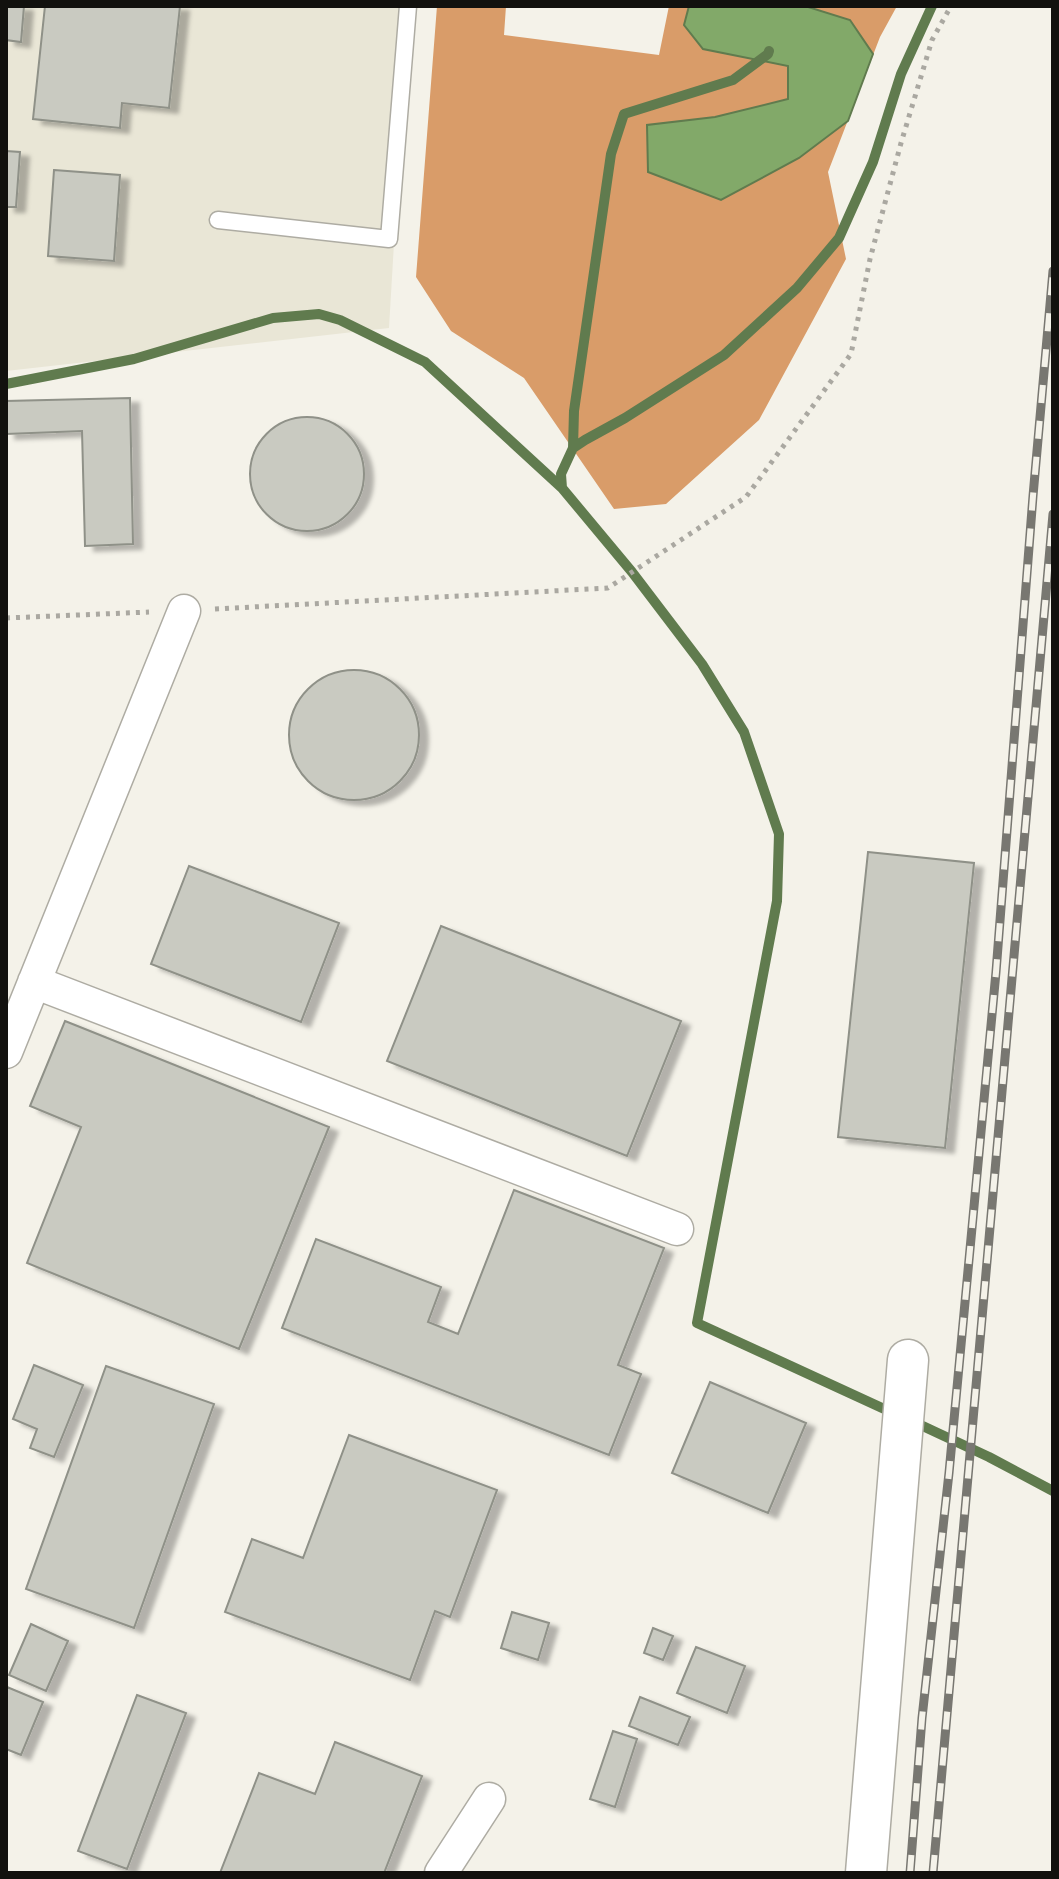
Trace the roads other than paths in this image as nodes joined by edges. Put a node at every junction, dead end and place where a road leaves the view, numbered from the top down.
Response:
1 (408, 6) edge
2 (218, 220) dead end
3 (184, 611) road end
4 (34, 982) junction
5 (6, 1052) edge
6 (677, 1229) dead end
7 (908, 1360) dead end
8 (489, 1799) dead end
9 (441, 1873) edge
10 (866, 1873) edge

1 - 2 lane
3 - 4 street
4 - 5 street
4 - 6 street
7 - 10 street
8 - 9 street

